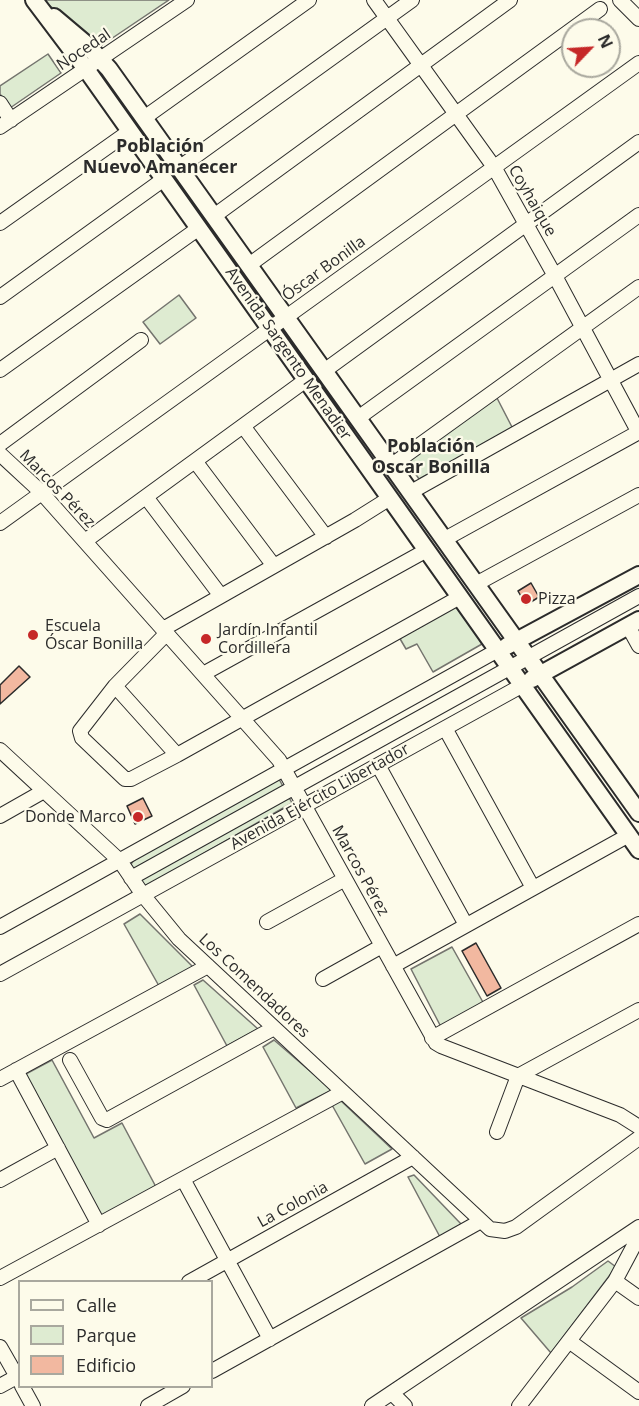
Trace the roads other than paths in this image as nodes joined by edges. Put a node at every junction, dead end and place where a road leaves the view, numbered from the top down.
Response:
1 (187, 0) edge
2 (309, 0) edge
3 (374, 0) edge
4 (412, 0) edge
5 (510, 0) edge
6 (621, 0) edge
7 (37, 3) edge
8 (600, 9) dead end
9 (387, 18) junction
10 (639, 20) edge
11 (101, 58) junction
12 (639, 63) edge
13 (421, 65) junction
14 (86, 69) junction
15 (0, 103) edge
16 (456, 114) junction
17 (144, 118) junction
18 (6, 124) edge
19 (130, 131) junction
20 (639, 142) edge
21 (494, 167) junction
22 (180, 168) junction
23 (164, 179) junction
24 (639, 215) edge
25 (214, 216) junction
26 (0, 224) edge
27 (526, 224) junction
28 (198, 228) junction
29 (249, 265) junction
30 (555, 276) junction
31 (639, 286) edge
32 (0, 297) edge
33 (286, 316) junction
34 (583, 327) junction
35 (270, 328) junction
36 (141, 340) dead end
37 (639, 364) edge
38 (0, 370) edge
39 (324, 370) junction
40 (306, 380) junction
41 (612, 380) junction
42 (358, 418) junction
43 (243, 426) junction
44 (639, 433) edge
45 (0, 444) edge
46 (0, 454) edge
47 (195, 461) junction
48 (392, 465) junction
49 (41, 492) junction
50 (411, 492) junction
51 (639, 495) edge
52 (146, 497) junction
53 (390, 498) junction
54 (0, 523) edge
55 (326, 537) junction
56 (445, 539) junction
57 (85, 541) junction
58 (427, 550) junction
59 (274, 566) junction
60 (639, 575) edge
61 (477, 584) junction
62 (221, 596) junction
63 (639, 596) edge
64 (460, 597) junction
65 (634, 623) edge
66 (165, 631) junction
67 (517, 640) junction
68 (639, 646) edge
69 (498, 651) junction
70 (529, 657) junction
71 (510, 668) junction
72 (203, 674) junction
73 (541, 675) junction
74 (522, 685) junction
75 (115, 686) junction
76 (243, 718) junction
77 (445, 728) junction
78 (0, 750) edge
79 (177, 754) junction
80 (378, 765) junction
81 (284, 768) junction
82 (295, 787) junction
83 (45, 791) junction
84 (305, 805) junction
85 (639, 813) edge
86 (0, 816) edge
87 (629, 836) junction
88 (639, 850) edge
89 (120, 861) junction
90 (131, 878) junction
91 (345, 879) junction
92 (533, 888) junction
93 (143, 895) junction
94 (267, 922) dead end
95 (639, 924) edge
96 (466, 925) junction
97 (0, 927) edge
98 (382, 946) junction
99 (208, 966) junction
100 (393, 966) junction
101 (0, 974) edge
102 (323, 979) dead end
103 (639, 1010) edge
104 (274, 1028) junction
105 (432, 1038) junction
106 (70, 1060) dead end
107 (16, 1070) junction
108 (518, 1076) junction
109 (0, 1079) edge
110 (343, 1092) junction
111 (639, 1127) edge
112 (497, 1132) dead end
113 (639, 1138) edge
114 (58, 1148) junction
115 (413, 1157) junction
116 (183, 1179) junction
117 (0, 1180) edge
118 (482, 1221) junction
119 (99, 1225) junction
120 (639, 1227) edge
121 (639, 1236) edge
122 (227, 1260) junction
123 (0, 1278) edge
124 (191, 1280) edge
125 (615, 1281) junction
126 (639, 1298) edge
127 (270, 1339) junction
128 (569, 1341) junction
129 (0, 1347) edge
130 (213, 1370) edge
131 (18, 1377) edge
132 (18, 1381) edge
133 (0, 1386) edge
134 (24, 1388) edge
135 (180, 1388) edge
136 (639, 1392) edge
137 (392, 1393) junction
138 (33, 1406) edge
139 (148, 1406) edge
140 (372, 1406) edge
141 (405, 1406) edge
142 (519, 1406) edge

1 - 11 street, Nocedal
2 - 17 street
3 - 9 street, Coyhaique
4 - 9 street
5 - 13 street
6 - 10 street
7 - 11 main road, Avenida Sargento Menadier
7 - 14 main road, Avenida Sargento Menadier
8 - 16 street
9 - 13 street, Coyhaique
9 - 22 street
11 - 14 street, Nocedal
11 - 17 main road, Avenida Sargento Menadier
12 - 21 street, Óscar Bonilla
13 - 16 street, Coyhaique
13 - 25 street
14 - 18 street, Nocedal
14 - 19 main road, Avenida Sargento Menadier
15 - 18 street
16 - 21 street, Coyhaique
16 - 29 street
17 - 22 main road, Avenida Sargento Menadier
19 - 23 main road, Avenida Sargento Menadier
19 - 26 street
20 - 27 street
21 - 27 street, Coyhaique
21 - 33 street, Óscar Bonilla
22 - 25 main road, Avenida Sargento Menadier
23 - 28 main road, Avenida Sargento Menadier
23 - 32 street
24 - 30 street
25 - 29 main road, Avenida Sargento Menadier
27 - 30 street, Coyhaique
27 - 39 street
28 - 35 main road, Avenida Sargento Menadier
28 - 38 street
29 - 33 main road, Avenida Sargento Menadier
30 - 34 street, Coyhaique
30 - 42 street
31 - 34 street
33 - 35 street, Óscar Bonilla
33 - 39 main road, Avenida Sargento Menadier
34 - 41 street, Coyhaique
34 - 48 street
35 - 40 main road, Avenida Sargento Menadier
35 - 49 street, Óscar Bonilla
36 - 45 street
37 - 41 street
39 - 42 main road, Avenida Sargento Menadier
40 - 43 street
40 - 53 main road, Avenida Sargento Menadier
41 - 44 street, Coyhaique
41 - 50 street
42 - 48 main road, Avenida Sargento Menadier
43 - 47 street
43 - 55 street
44 - 56 street
46 - 49 street, Marcos Pérez
47 - 52 street
47 - 59 street
48 - 50 main road, Avenida Sargento Menadier
49 - 54 street, Óscar Bonilla
49 - 57 street, Marcos Pérez
50 - 56 main road, Avenida Sargento Menadier
51 - 61 street
52 - 57 street
52 - 62 street
53 - 55 street
53 - 58 main road, Avenida Sargento Menadier
55 - 59 street
56 - 61 main road, Avenida Sargento Menadier
57 - 66 street, Marcos Pérez
58 - 64 main road, Avenida Sargento Menadier
58 - 72 street
59 - 62 street
60 - 67 main road
61 - 67 main road, Avenida Sargento Menadier
62 - 66 street
63 - 70 street
64 - 69 main road, Avenida Sargento Menadier
64 - 76 street
65 - 68 street
65 - 73 main road, Avenida Ejército Libertador
66 - 72 street, Marcos Pérez
66 - 75 street
67 - 69 main road
67 - 70 main road, Avenida Sargento Menadier
69 - 71 main road, Avenida Sargento Menadier
69 - 81 street
70 - 71 street
70 - 73 main road, Avenida Sargento Menadier
71 - 74 main road, Avenida Sargento Menadier
71 - 82 street
72 - 76 street, Marcos Pérez
73 - 74 main road, Avenida Ejército Libertador
73 - 85 main road, Avenida Sargento Menadier
74 - 77 street, Avenida Ejército Libertador
74 - 87 main road, Avenida Sargento Menadier
75 - 79 street
75 - 79 street
76 - 79 street
76 - 81 street, Marcos Pérez
77 - 80 street, Avenida Ejército Libertador
77 - 92 street
78 - 83 street, Los Comendadores
80 - 84 street, Avenida Ejército Libertador
80 - 96 street
81 - 82 street, Marcos Pérez
81 - 89 street
82 - 84 street, Marcos Pérez
82 - 90 street
83 - 86 street
83 - 89 street, Los Comendadores
84 - 91 street, Marcos Pérez
84 - 93 street, Avenida Ejército Libertador
87 - 88 main road, Avenida Sargento Menadier
87 - 92 street
89 - 90 street, Los Comendadores
89 - 97 street
90 - 93 street, Los Comendadores
91 - 94 street
91 - 98 street, Marcos Pérez
92 - 96 street
93 - 99 street, Los Comendadores
93 - 101 street, Avenida Ejército Libertador
95 - 105 street
96 - 100 street
98 - 100 street, Marcos Pérez
98 - 102 street
99 - 104 street, Los Comendadores
99 - 107 street
100 - 105 street, Marcos Pérez
103 - 108 street
104 - 106 street
104 - 110 street, Los Comendadores
105 - 108 street
107 - 109 street
107 - 114 street
108 - 111 street
108 - 112 street
110 - 115 street, Los Comendadores
110 - 116 street
113 - 118 street, Los Comendadores
114 - 117 street
114 - 119 street
115 - 118 street, Los Comendadores
115 - 122 street, La Colonia
116 - 119 street
116 - 122 street
118 - 127 street
119 - 123 street
120 - 137 street
121 - 125 street
122 - 124 street, La Colonia
122 - 127 street
125 - 126 street
125 - 128 street
127 - 130 street
128 - 136 street
128 - 142 street
129 - 131 street
132 - 133 street
134 - 138 street
135 - 139 street
137 - 140 street
137 - 141 street

